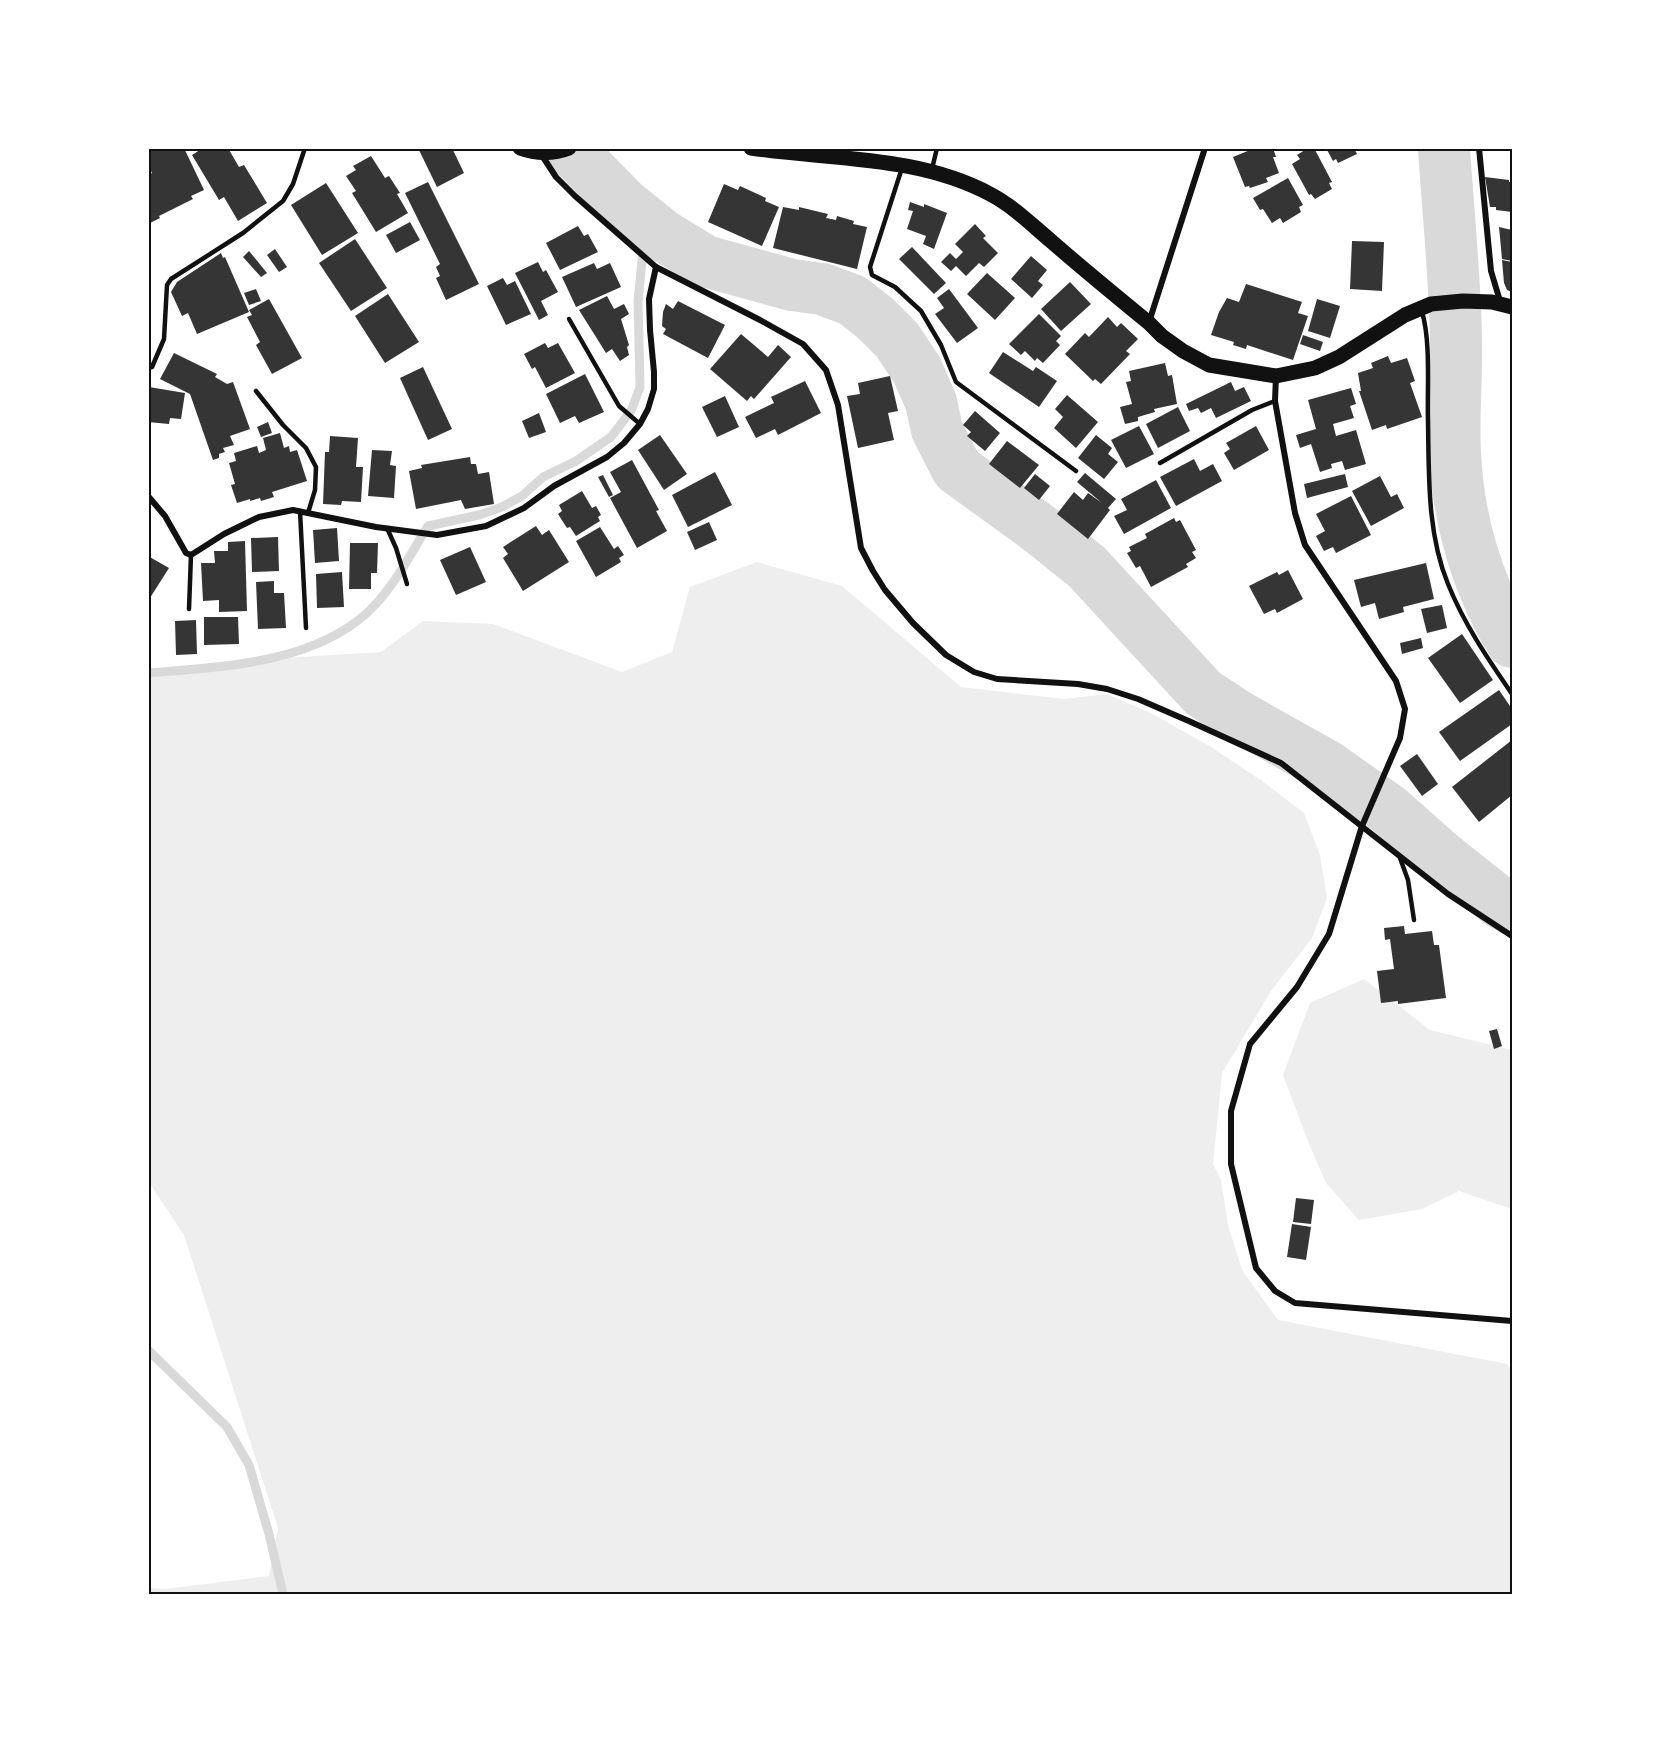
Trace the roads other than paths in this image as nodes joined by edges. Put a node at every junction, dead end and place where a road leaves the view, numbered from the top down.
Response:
1 (305, 148) edge
2 (520, 148) edge
3 (750, 148) edge
4 (937, 148) edge
5 (1205, 148) edge
6 (1479, 148) edge
7 (563, 151) edge
8 (539, 152) junction
9 (903, 166) junction
10 (932, 171) junction
11 (656, 267) junction
12 (1502, 304) edge
13 (1426, 306) junction
14 (569, 319) dead end
15 (1149, 323) junction
16 (148, 368) edge
17 (1276, 376) junction
18 (256, 391) dead end
19 (1275, 401) junction
20 (640, 424) junction
21 (1160, 463) dead end
22 (1076, 471) dead end
23 (148, 496) edge
24 (304, 512) junction
25 (387, 528) junction
26 (191, 555) junction
27 (407, 584) dead end
28 (189, 609) dead end
29 (306, 628) dead end
30 (1512, 694) edge
31 (1362, 826) junction
32 (1400, 855) junction
33 (1414, 920) dead end
34 (1512, 936) edge
35 (1512, 1321) edge

1 - 16 lane
2 - 8 main road
3 - 9 main road
4 - 10 lane
5 - 15 street
6 - 12 street
7 - 8 main road
8 - 11 street
9 - 10 main road
9 - 22 lane
10 - 15 main road
11 - 20 street
11 - 31 street
12 - 13 main road
13 - 17 main road
13 - 30 lane
14 - 20 lane
15 - 17 main road
17 - 19 street
18 - 24 lane
19 - 21 lane
19 - 31 street
20 - 25 street
23 - 26 street
24 - 25 street
24 - 26 street
24 - 29 lane
25 - 27 lane
26 - 28 lane
31 - 32 street
31 - 35 street
32 - 33 lane
32 - 34 street

